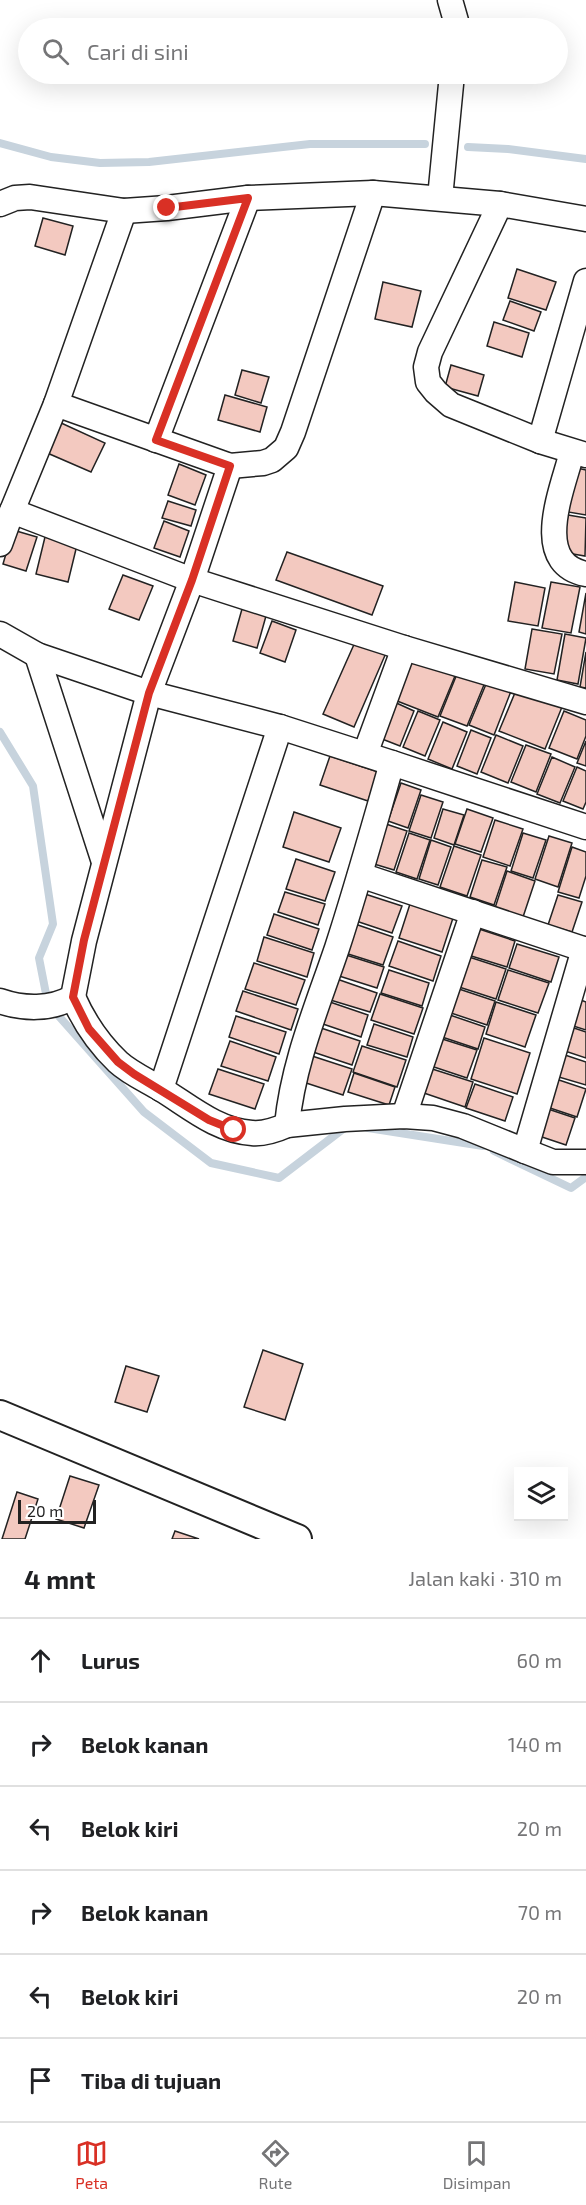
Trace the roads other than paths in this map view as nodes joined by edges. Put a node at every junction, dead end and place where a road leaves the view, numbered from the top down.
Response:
1 (450, 0) edge
2 (455, 18) edge
3 (451, 84) edge
4 (373, 194) junction
5 (248, 198) junction
6 (440, 198) junction
7 (0, 204) edge
8 (500, 204) junction
9 (124, 211) junction
10 (586, 219) edge
11 (586, 281) edge
12 (579, 331) edge
13 (56, 404) junction
14 (156, 440) junction
15 (540, 441) junction
16 (579, 454) edge
17 (230, 466) junction
18 (12, 511) junction
19 (0, 544) edge
20 (586, 574) edge
21 (192, 580) junction
22 (0, 634) edge
23 (404, 648) junction
24 (37, 655) junction
25 (149, 693) junction
26 (586, 702) edge
27 (280, 727) junction
28 (365, 754) junction
29 (392, 764) junction
30 (586, 827) edge
31 (104, 862) junction
32 (360, 875) junction
33 (473, 912) junction
34 (585, 950) edge
35 (0, 1001) edge
36 (64, 1001) junction
37 (161, 1089) junction
38 (404, 1116) junction
39 (287, 1125) junction
40 (525, 1151) junction
41 (586, 1162) edge
42 (0, 1415) edge
43 (297, 1539) edge

1 - 2 street
3 - 6 street
4 - 5 street
4 - 6 street
4 - 17 street
5 - 9 street
5 - 14 street
6 - 8 street
7 - 9 street
8 - 10 street
8 - 15 street
9 - 13 street
11 - 12 street
12 - 15 street
13 - 14 street
13 - 18 street
14 - 17 street
15 - 16 street
16 - 20 street
17 - 21 street
18 - 19 street
18 - 21 street
21 - 23 street
21 - 25 street
22 - 24 street
23 - 26 street
23 - 28 street
24 - 25 street
24 - 31 street
25 - 27 street
25 - 31 street
27 - 28 street
27 - 37 street
28 - 29 street
29 - 30 street
29 - 32 street
31 - 36 street
32 - 33 street
32 - 39 street
33 - 34 street
33 - 38 street
34 - 40 street
35 - 36 street
36 - 37 street
37 - 39 street
38 - 39 street
38 - 40 street
40 - 41 street
42 - 43 street

